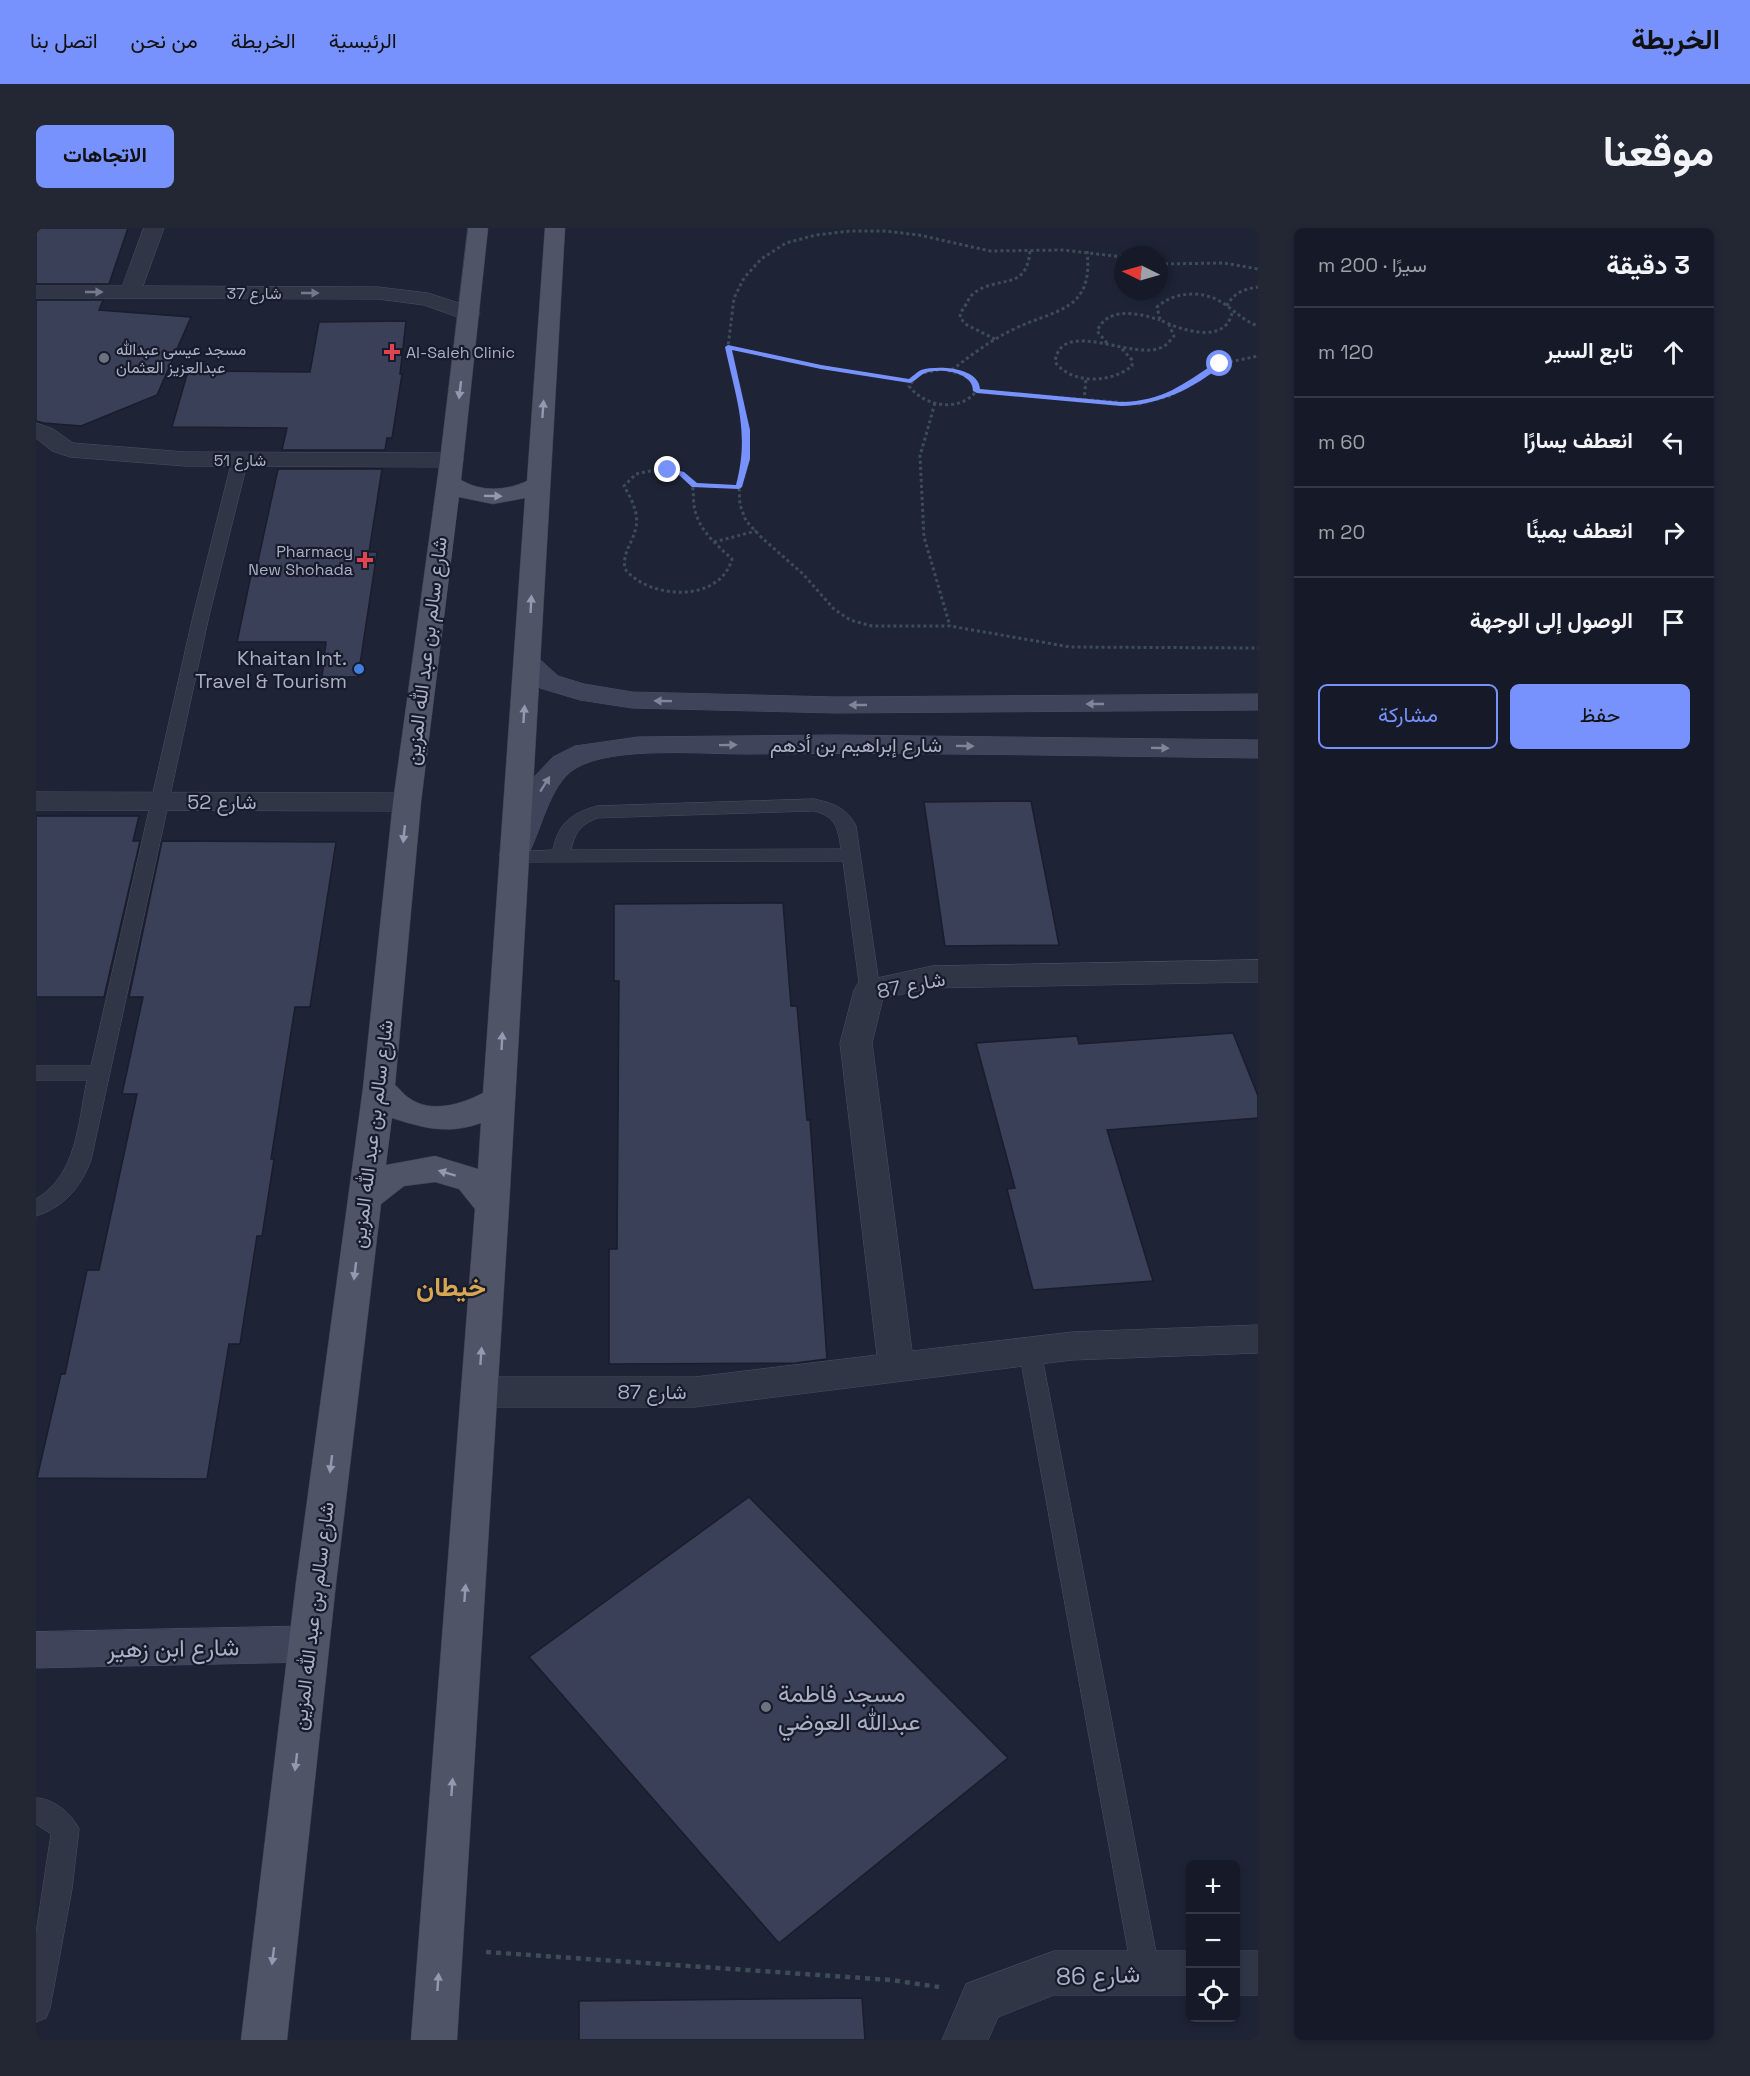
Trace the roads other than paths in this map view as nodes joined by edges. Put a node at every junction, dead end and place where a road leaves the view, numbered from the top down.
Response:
1 (154, 228) edge
2 (478, 228) edge
3 (555, 228) edge
4 (36, 292) edge
5 (130, 292) junction
6 (469, 314) junction
7 (36, 430) edge
8 (240, 460) junction
9 (450, 471) junction
10 (538, 485) junction
11 (527, 662) junction
12 (1258, 702) edge
13 (919, 705) junction
14 (922, 745) junction
15 (1258, 748) edge
16 (36, 801) edge
17 (160, 802) junction
18 (407, 802) junction
19 (850, 855) junction
20 (513, 856) junction
21 (561, 856) junction
22 (1258, 971) edge
23 (870, 990) junction
24 (36, 1073) edge
25 (100, 1073) junction
26 (379, 1088) junction
27 (499, 1099) junction
28 (365, 1197) junction
29 (492, 1206) junction
30 (36, 1208) edge
31 (1258, 1339) edge
32 (1030, 1351) junction
33 (896, 1366) junction
34 (479, 1392) junction
35 (309, 1644) junction
36 (36, 1650) edge
37 (36, 1811) edge
38 (1240, 1972) edge
39 (1258, 1972) edge
40 (1146, 1973) junction
41 (1186, 1973) edge
42 (36, 2008) edge
43 (264, 2040) edge
44 (434, 2040) edge
45 (965, 2040) edge

1 - 5 street
2 - 6 main road, شارع سالم بن عبد الله المزين
10 -> 3 main road
4 -> 5 street, شارع 37
5 -> 6 street, شارع 37
6 -> 9 main road, شارع سالم بن عبد الله المزين
7 - 8 street, 51 شارع
8 - 9 street, 51 شارع
8 - 17 lane
9 -> 10 main road
9 - 18 main road, شارع سالم بن عبد الله المزين
11 -> 10 main road
13 -> 11 street, شارع إبراهيم بن أدهم
20 -> 11 main road
12 -> 13 street, شارع إبراهيم بن أدهم
13 - 14 street
14 -> 15 street, شارع إبراهيم بن أدهم
20 -> 14 street, شارع إبراهيم بن أدهم
16 - 17 street, شارع 52
17 - 18 street, شارع 52
17 - 25 lane
18 -> 26 main road, شارع سالم بن عبد الله المزين
19 - 21 lane
19 - 21 lane
19 - 23 lane
20 - 21 lane
27 -> 20 main road
22 - 23 street, شارع 87
23 - 33 street, شارع 87
24 - 25 lane
25 - 30 lane
26 - 27 main road
26 - 28 main road, شارع سالم بن عبد الله المزين
27 - 29 main road
29 -> 28 main road
28 -> 35 main road, شارع سالم بن عبد الله المزين
34 -> 29 main road
31 - 32 street, شارع 87
32 - 33 street, شارع 87
32 - 40 lane
33 - 34 street, شارع 87
44 -> 34 main road
35 - 36 street, شارع ابن زهير
35 -> 43 main road, شارع سالم بن عبد الله المزين
37 - 42 lane
38 - 39 street
40 - 41 street, شارع 86
40 - 45 street, شارع 86

